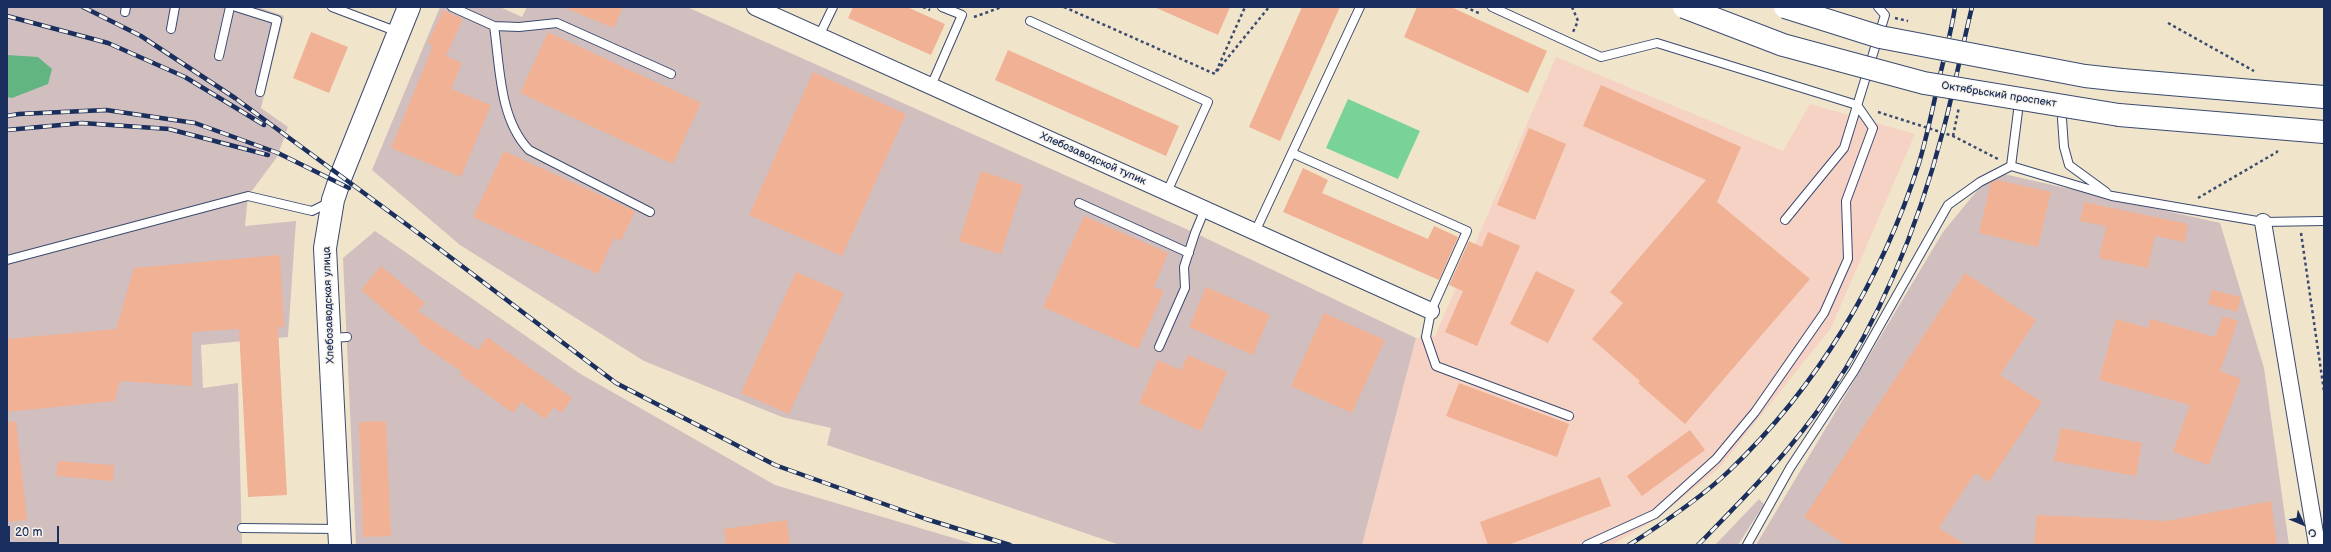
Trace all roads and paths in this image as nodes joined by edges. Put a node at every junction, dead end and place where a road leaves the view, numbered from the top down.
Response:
1 (175, 7) edge
2 (230, 7) edge
3 (236, 7) edge
4 (332, 7) edge
5 (409, 7) edge
6 (452, 7) edge
7 (833, 7) edge
8 (942, 7) edge
9 (1002, 7) edge
10 (1064, 7) edge
11 (1245, 7) edge
12 (1268, 7) edge
13 (1360, 7) edge
14 (1492, 7) edge
15 (1572, 7) edge
16 (1684, 7) edge
17 (1785, 7) edge
18 (1878, 7) edge
19 (763, 9) edge
20 (1030, 21) dead end
21 (1578, 21) dead end
22 (959, 22) junction
23 (2168, 23) dead end
24 (494, 26) junction
25 (171, 28) dead end
26 (399, 32) junction
27 (820, 36) junction
28 (219, 56) dead end
29 (671, 74) dead end
30 (1214, 74) junction
31 (2260, 74) dead end
32 (932, 86) junction
33 (260, 92) dead end
34 (2324, 97) edge
35 (1857, 105) junction
36 (2018, 111) dead end
37 (2062, 119) dead end
38 (2324, 132) edge
39 (2277, 148) dead end
40 (1292, 153) junction
41 (2011, 166) junction
42 (1167, 192) junction
43 (2112, 196) junction
44 (2200, 196) dead end
45 (333, 200) junction
46 (1079, 203) dead end
47 (1205, 209) junction
48 (650, 212) dead end
49 (1785, 220) dead end
50 (2299, 221) junction
51 (2324, 221) edge
52 (2263, 222) junction
53 (1255, 232) junction
54 (1189, 253) junction
55 (7, 260) edge
56 (1431, 311) junction
57 (1159, 347) dead end
58 (2324, 391) edge
59 (1569, 416) dead end
60 (242, 528) dead end
61 (339, 537) edge
62 (1588, 545) edge
63 (1747, 545) edge
64 (2317, 545) edge

1 - 25 lane
2 - 28 lane
3 - 33 lane
4 - 26 lane
5 - 26 main road, Хлебозаводская улица
6 - 24 lane
7 - 27 lane
8 - 22 lane
9 - 22 path
10 - 30 path
11 - 30 path
12 - 30 path
13 - 40 lane
14 - 35 lane
15 - 21 path
16 - 38 main road, Октябрьский проспект, bridge
17 - 34 main road, bridge
18 - 35 lane
19 - 27 street, Хлебозаводской тупик
20 - 42 lane
22 - 32 lane
23 - 31 path
24 - 29 lane
24 - 48 lane
26 - 45 main road, Хлебозаводская улица
27 - 32 street, Хлебозаводской тупик
32 - 42 street, Хлебозаводской тупик
35 - 41 path
35 - 49 lane
35 - 62 lane
36 - 41 lane
37 - 43 lane
39 - 44 path
40 - 53 lane
40 - 56 lane
41 - 43 lane
41 - 63 lane
42 - 47 street, Хлебозаводской тупик
43 - 52 lane
45 - 55 lane
45 - 61 main road, Хлебозаводская улица
46 - 54 lane
47 - 53 street, Хлебозаводской тупик
47 - 54 lane
50 - 51 lane
50 - 52 lane
50 - 58 path
52 - 64 street
53 - 56 street, Хлебозаводской тупик
54 - 57 lane
56 - 59 lane
60 - 61 lane

